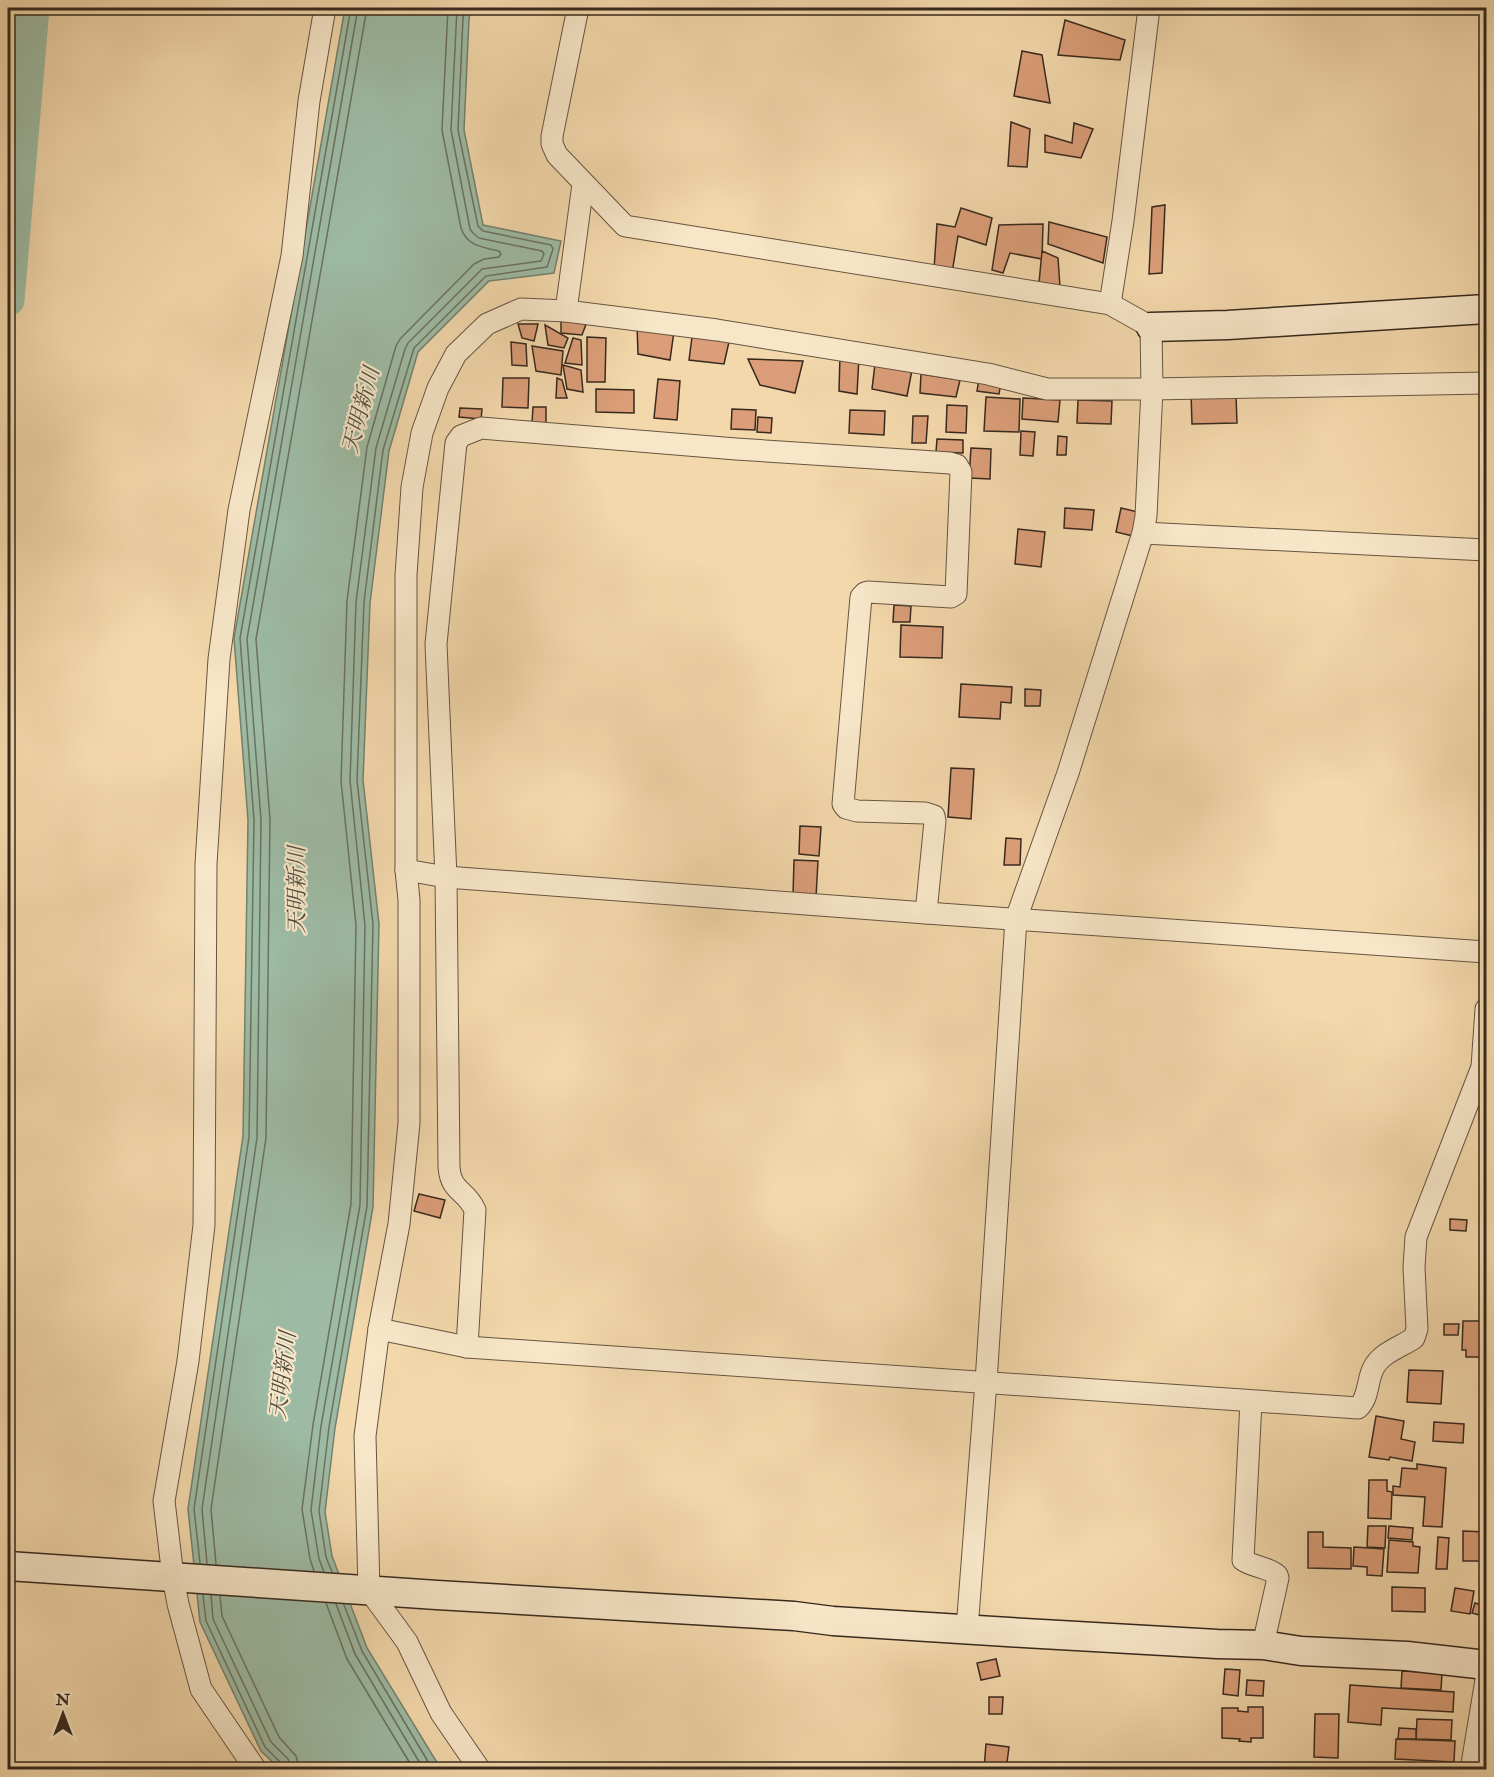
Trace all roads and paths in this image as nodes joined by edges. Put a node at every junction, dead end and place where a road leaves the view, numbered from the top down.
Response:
1 (325, 8) edge
2 (578, 8) edge
3 (1149, 8) edge
4 (583, 183) junction
5 (1110, 304) junction
6 (1486, 309) edge
7 (566, 310) junction
8 (1151, 327) junction
9 (1486, 383) edge
10 (1151, 386) junction
11 (1143, 533) junction
12 (1486, 550) edge
13 (406, 870) junction
14 (446, 877) junction
15 (926, 913) junction
16 (1016, 919) junction
17 (1486, 952) edge
18 (1486, 1009) edge
19 (379, 1329) junction
20 (467, 1347) junction
21 (986, 1382) junction
22 (1251, 1402) junction
23 (8, 1566) edge
24 (173, 1577) junction
25 (369, 1590) junction
26 (967, 1629) junction
27 (1263, 1645) junction
28 (1486, 1665) edge
29 (1486, 1680) edge
30 (256, 1770) edge
31 (480, 1770) edge
32 (1471, 1770) edge

1 - 24 street
2 - 4 street
3 - 5 street
4 - 5 street
4 - 7 street
5 - 8 street
6 - 8 street
7 - 10 street
7 - 13 street
8 - 10 street
9 - 10 street
10 - 11 street
11 - 12 street
11 - 16 street
13 - 14 street
13 - 19 street
14 - 15 street
14 - 15 street
14 - 20 street
15 - 16 street
16 - 17 street
16 - 21 street
18 - 22 street
19 - 20 street
19 - 25 street
20 - 21 street
21 - 22 street
21 - 26 street
22 - 27 street
23 - 24 street
24 - 25 street
24 - 30 street
25 - 26 street
25 - 31 street
26 - 27 street
27 - 28 street
29 - 32 street

